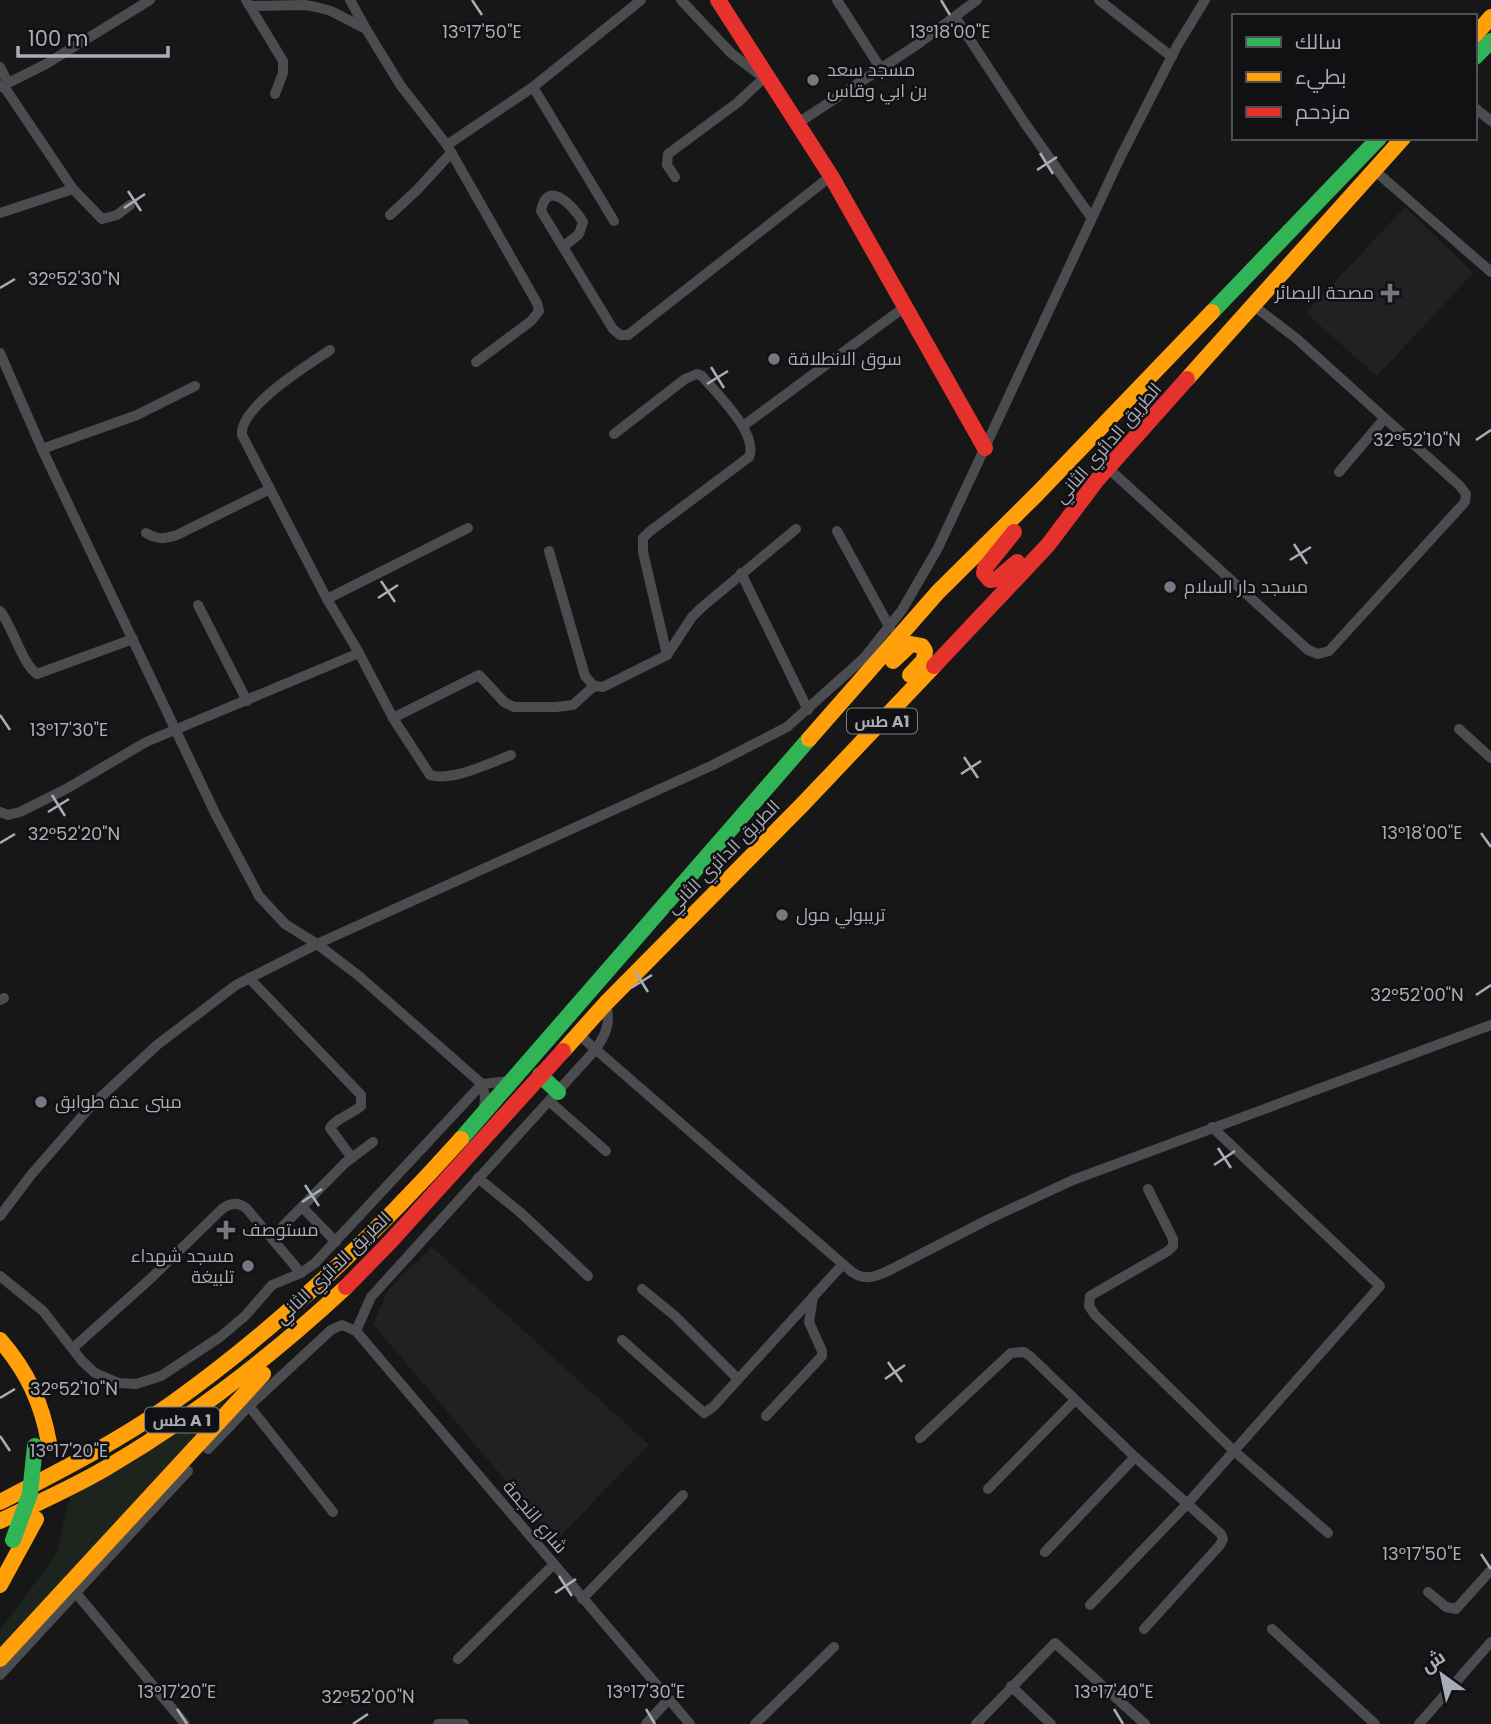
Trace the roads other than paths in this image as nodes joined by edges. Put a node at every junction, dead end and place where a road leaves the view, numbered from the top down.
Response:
1 (150, 0) edge
2 (350, 0) edge
3 (641, 0) edge
4 (681, 0) edge
5 (718, 0) edge
6 (837, 0) edge
7 (977, 0) edge
8 (1099, 0) edge
9 (1205, 0) edge
10 (248, 3) edge
11 (955, 16) junction
12 (1491, 17) edge
13 (366, 29) junction
14 (1477, 33) edge
15 (1491, 41) edge
16 (1477, 55) edge
17 (1172, 57) junction
18 (0, 67) edge
19 (881, 69) junction
20 (770, 83) junction
21 (4, 85) edge
22 (533, 88) junction
23 (275, 94) dead end
24 (1477, 110) edge
25 (1491, 121) edge
26 (797, 123) junction
27 (1377, 140) edge
28 (1401, 140) edge
29 (449, 149) junction
30 (1374, 170) junction
31 (1345, 173) junction
32 (831, 176) junction
33 (675, 177) dead end
34 (73, 189) junction
35 (130, 205) dead end
36 (0, 213) edge
37 (390, 215) dead end
38 (1091, 217) junction
39 (614, 221) dead end
40 (563, 247) junction
41 (1491, 272) edge
42 (906, 306) junction
43 (1254, 306) junction
44 (330, 350) dead end
45 (1, 358) edge
46 (476, 362) dead end
47 (195, 386) dead end
48 (1384, 419) junction
49 (743, 426) junction
50 (614, 434) dead end
51 (985, 448) junction
52 (42, 449) junction
53 (1339, 472) dead end
54 (1103, 475) junction
55 (270, 489) junction
56 (468, 528) dead end
57 (796, 529) dead end
58 (837, 531) dead end
59 (146, 533) dead end
60 (549, 551) dead end
61 (741, 573) junction
62 (327, 599) junction
63 (198, 605) dead end
64 (0, 611) edge
65 (890, 628) junction
66 (133, 639) junction
67 (359, 653) junction
68 (667, 655) junction
69 (594, 686) junction
70 (247, 701) junction
71 (808, 710) junction
72 (393, 718) junction
73 (177, 729) junction
74 (1459, 729) dead end
75 (510, 755) dead end
76 (1491, 758) edge
77 (778, 776) junction
78 (801, 806) junction
79 (0, 813) edge
80 (317, 944) junction
81 (249, 978) junction
82 (606, 1003) junction
83 (1491, 1024) edge
84 (578, 1034) junction
85 (596, 1049) junction
86 (540, 1075) junction
87 (516, 1079) junction
88 (482, 1084) junction
89 (553, 1096) junction
90 (483, 1114) junction
91 (1212, 1127) junction
92 (373, 1142) dead end
93 (606, 1151) dead end
94 (352, 1158) junction
95 (400, 1175) junction
96 (478, 1178) junction
97 (414, 1189) junction
98 (1148, 1189) dead end
99 (302, 1207) junction
100 (0, 1216) edge
101 (283, 1226) dead end
102 (336, 1241) junction
103 (843, 1264) junction
104 (301, 1273) junction
105 (0, 1276) edge
106 (588, 1276) dead end
107 (344, 1289) junction
108 (642, 1289) dead end
109 (813, 1297) junction
110 (356, 1331) junction
111 (0, 1340) edge
112 (622, 1340) dead end
113 (73, 1348) junction
114 (0, 1361) edge
115 (738, 1379) junction
116 (1074, 1400) junction
117 (249, 1406) junction
118 (766, 1416) dead end
119 (920, 1438) dead end
120 (42, 1444) junction
121 (1233, 1450) junction
122 (1135, 1457) junction
123 (988, 1489) dead end
124 (683, 1494) dead end
125 (1, 1501) edge
126 (1187, 1504) junction
127 (333, 1512) dead end
128 (0, 1521) edge
129 (1328, 1533) dead end
130 (1045, 1552) dead end
131 (0, 1562) edge
132 (553, 1565) junction
133 (1491, 1570) edge
134 (0, 1585) edge
135 (1428, 1592) dead end
136 (76, 1593) junction
137 (582, 1599) junction
138 (1090, 1605) dead end
139 (1144, 1629) dead end
140 (1272, 1629) dead end
141 (1491, 1642) edge
142 (834, 1647) dead end
143 (0, 1659) edge
144 (458, 1660) dead end
145 (0, 1675) edge
146 (1011, 1686) junction
147 (668, 1699) junction
148 (185, 1724) edge
149 (438, 1724) edge
150 (464, 1724) edge
151 (646, 1724) edge
152 (690, 1724) edge
153 (755, 1724) edge
154 (976, 1724) edge
155 (1051, 1724) edge
156 (1146, 1724) edge
157 (1375, 1724) edge
158 (1419, 1724) edge

1 - 21 street
2 - 13 street
3 - 22 street
4 - 20 street
5 - 20 main road
6 - 19 street
7 - 11 street
8 - 17 street
9 - 17 street
10 - 13 street
10 - 23 street
11 - 19 street
11 - 38 street
12 - 14 main road
13 - 29 street
15 - 16 main road
17 - 38 street
18 - 21 street
19 - 26 street
20 - 26 main road
20 - 33 street
21 - 34 street
22 - 29 street
22 - 39 street
24 - 25 street
26 - 32 main road
27 - 31 main road, الطريق الدائري الثاني / طس A1
28 - 30 main road, الطريق الدائري الثاني / طس A1
29 - 37 street
29 - 46 street
30 - 41 street
30 - 43 main road, الطريق الدائري الثاني / طس A1
31 - 54 main road
31 - 77 main road, الطريق الدائري الثاني / طس A1
32 - 40 street
32 - 42 main road
34 - 35 street
34 - 36 street
38 - 51 street
40 - 40 street
42 - 49 street
42 - 51 main road
43 - 48 street
43 - 54 main road, الطريق الدائري الثاني / طس A1
44 - 55 street
45 - 52 street
47 - 52 street
48 - 53 street
48 - 54 street
49 - 50 street
49 - 68 street
51 - 65 street
52 - 66 street
54 - 78 main road, الطريق الدائري الثاني / طس A1
55 - 59 street
55 - 62 street
56 - 62 street
57 - 61 street
58 - 65 street
60 - 69 street
61 - 68 street
61 - 71 street
62 - 67 street
63 - 70 street
64 - 66 street
65 - 71 street
66 - 73 street
67 - 70 street
67 - 72 street
68 - 69 street
69 - 72 street
70 - 73 street
71 - 80 street
72 - 75 street
73 - 79 street
73 - 80 street
74 - 76 street
77 - 78 main road
77 - 87 main road, الطريق الدائري الثاني / طس A1
78 - 82 main road, الطريق الدائري الثاني / طس A1
80 - 81 street
80 - 88 street
81 - 94 street
81 - 100 street
82 - 84 main road, الطريق الدائري الثاني / طس A1
82 - 85 street
83 - 91 street
84 - 85 street
84 - 86 main road, الطريق الدائري الثاني / طس A1
85 - 89 street
85 - 103 street
86 - 89 main road
86 - 107 main road, الطريق الدائري الثاني / طس A1
87 - 88 street
87 - 90 main road, الطريق الدائري الثاني / طس A1
88 - 90 street
88 - 95 street
89 - 93 street
89 - 96 street
90 - 97 main road, الطريق الدائري الثاني / طس A1
91 - 103 street
91 - 121 street
92 - 94 street
94 - 99 street
95 - 97 main road
95 - 102 street
96 - 106 street
96 - 110 street
97 - 125 main road, الطريق الدائري الثاني / طس A1
98 - 121 street
99 - 101 street
99 - 102 street
102 - 104 street
103 - 109 street
104 - 113 street
104 - 113 street
105 - 113 street
107 - 128 main road, الطريق الدائري الثاني / طس A 1
107 - 143 main road
108 - 115 street
109 - 115 street
109 - 118 street
110 - 117 street
110 - 132 street, شارع النجمة
111 - 120 main road
112 - 115 street
114 - 120 main road
116 - 119 street
116 - 122 street
116 - 123 street
117 - 127 street
117 - 136 street
120 - 131 main road, bridge
120 - 134 main road
121 - 126 street
121 - 129 street
122 - 126 street
122 - 130 street
124 - 137 street
126 - 138 street
126 - 139 street
132 - 137 street, شارع النجمة
132 - 144 street
133 - 135 street
136 - 145 street
136 - 148 street
137 - 147 street, شارع النجمة
140 - 157 street
141 - 158 street
142 - 153 street
146 - 154 street
146 - 155 street
146 - 156 street
147 - 151 street
147 - 152 street, شارع النجمة
149 - 150 street

